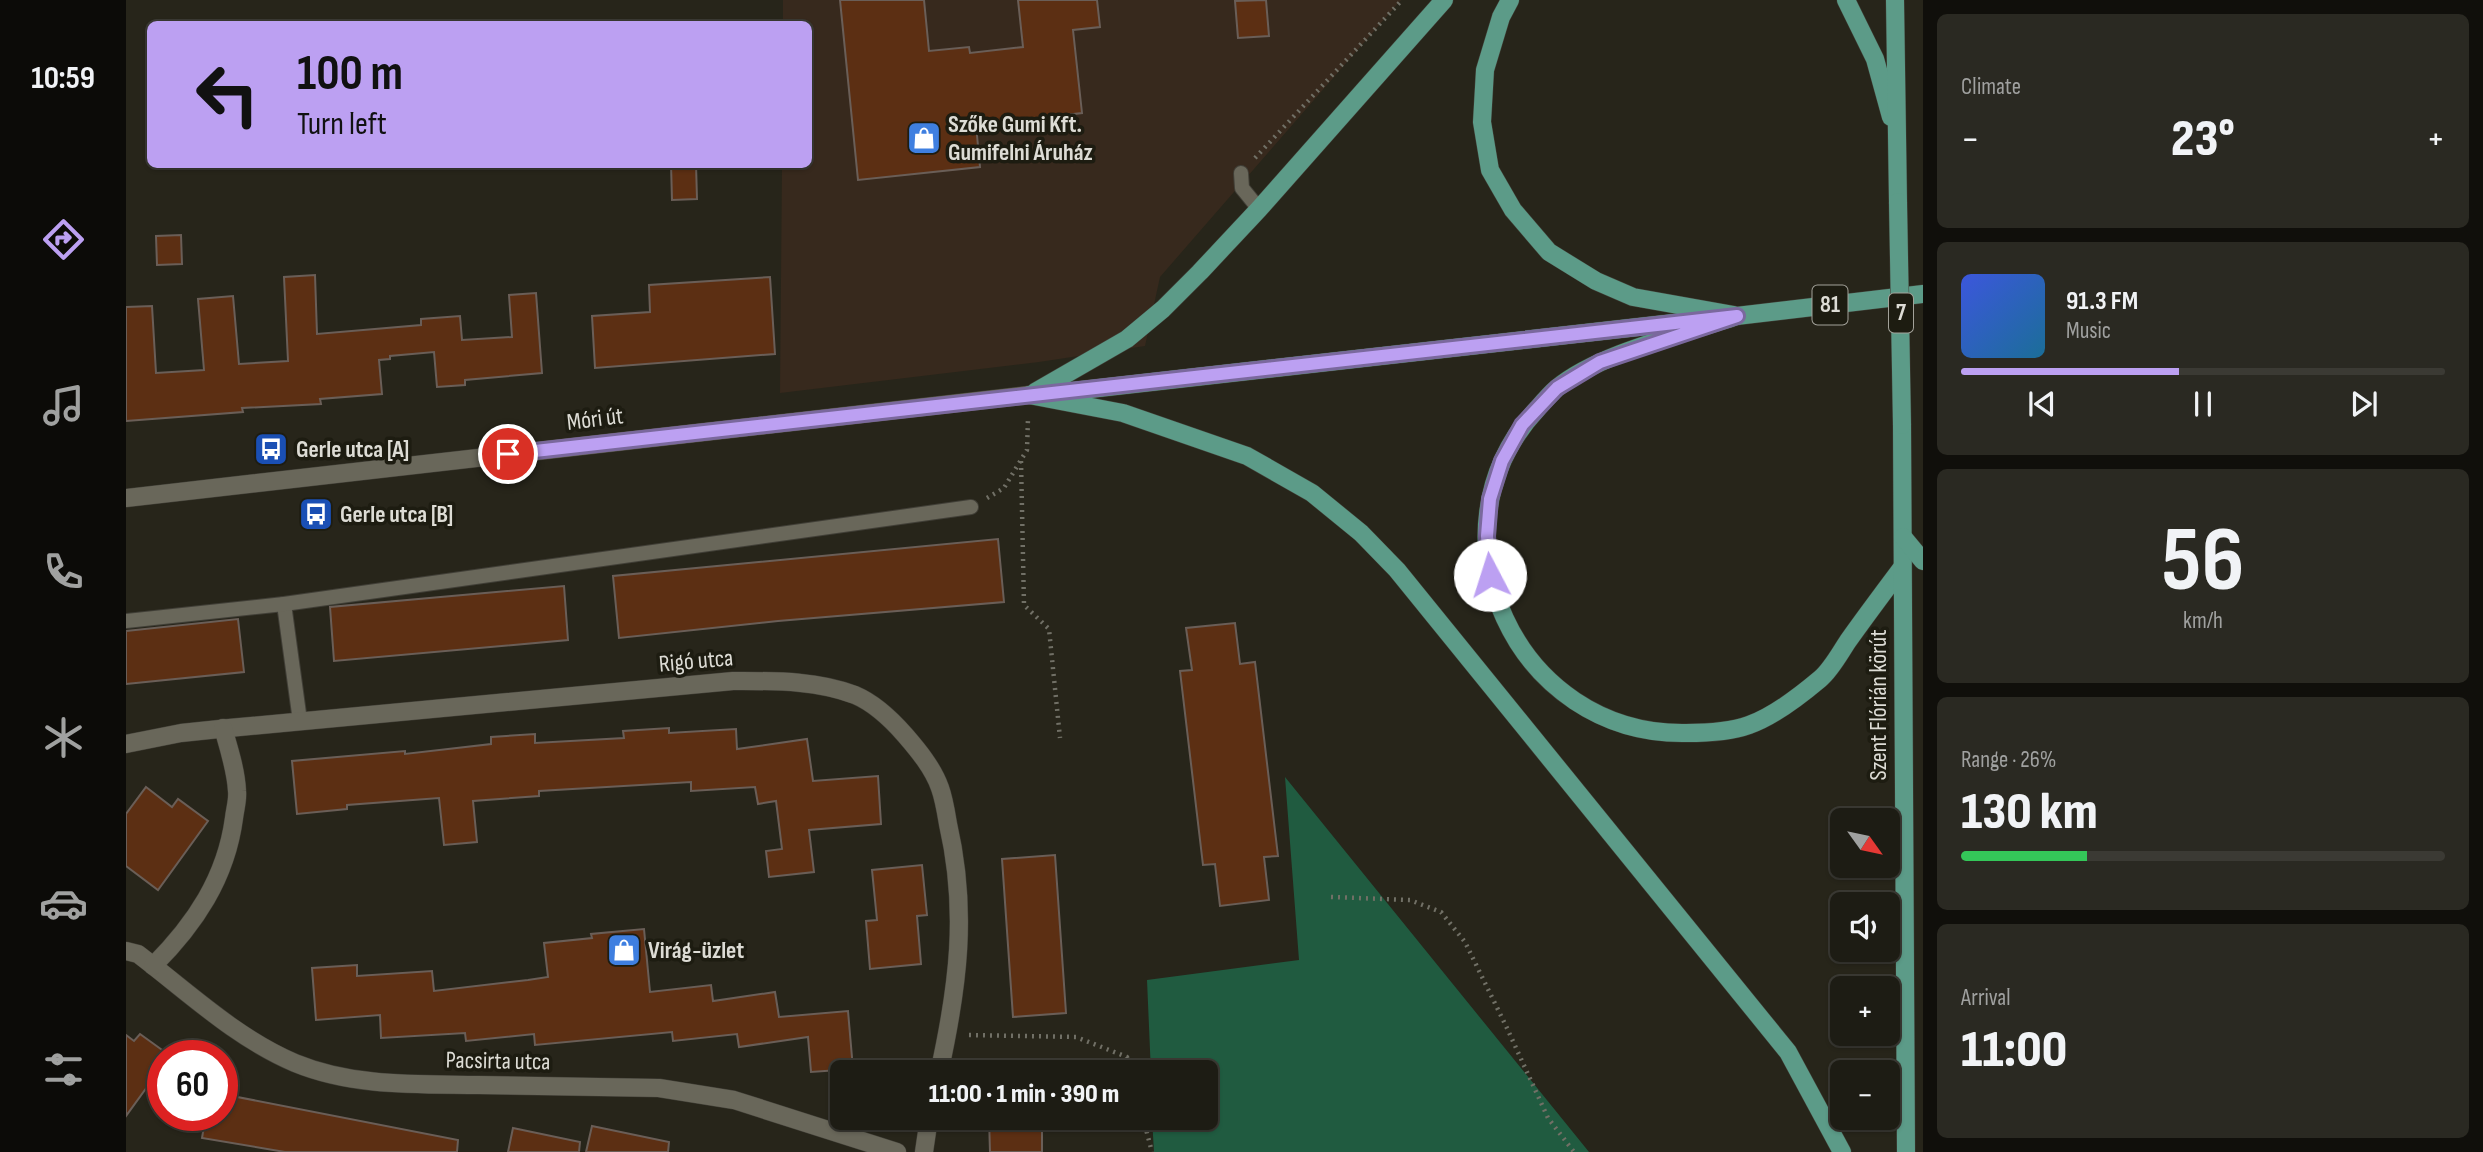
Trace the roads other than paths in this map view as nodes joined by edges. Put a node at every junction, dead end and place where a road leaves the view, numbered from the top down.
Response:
1 (1444, 0) edge
2 (1510, 0) edge
3 (1846, 0) edge
4 (1895, 0) edge
5 (1898, 142) junction
6 (1241, 173) road end
7 (1259, 209) junction
8 (1923, 294) edge
9 (1737, 316) junction
10 (1029, 396) junction
11 (126, 498) edge
12 (971, 507) road end
13 (1903, 537) junction
14 (1923, 561) edge
15 (1901, 569) junction
16 (284, 604) junction
17 (126, 621) edge
18 (300, 721) junction
19 (223, 728) junction
20 (126, 744) edge
21 (126, 951) edge
22 (153, 966) junction
23 (942, 1060) edge
24 (927, 1130) edge
25 (897, 1152) edge
26 (924, 1152) edge
27 (1843, 1152) edge
28 (1906, 1152) edge

1 - 7 main road
2 - 9 main road
3 - 5 main road
4 - 5 main road, 7
5 - 13 main road, Szent Flórián körút / 7, bridge
6 - 7 lane
7 - 10 main road
8 - 9 main road, 81
9 - 10 main road, 81
9 - 15 main road
10 - 11 street, Móri út
10 - 27 main road
12 - 16 lane
13 - 14 main road
13 - 15 main road, Szent Flórián körút / 7
15 - 28 main road, Szent Flórián körút / 7
16 - 17 lane
16 - 18 lane
18 - 19 street, Rigó utca
18 - 23 street, Rigó utca
19 - 20 street, Rigó utca
19 - 22 street
21 - 22 street, Pacsirta utca
22 - 25 street, Pacsirta utca
24 - 26 street

